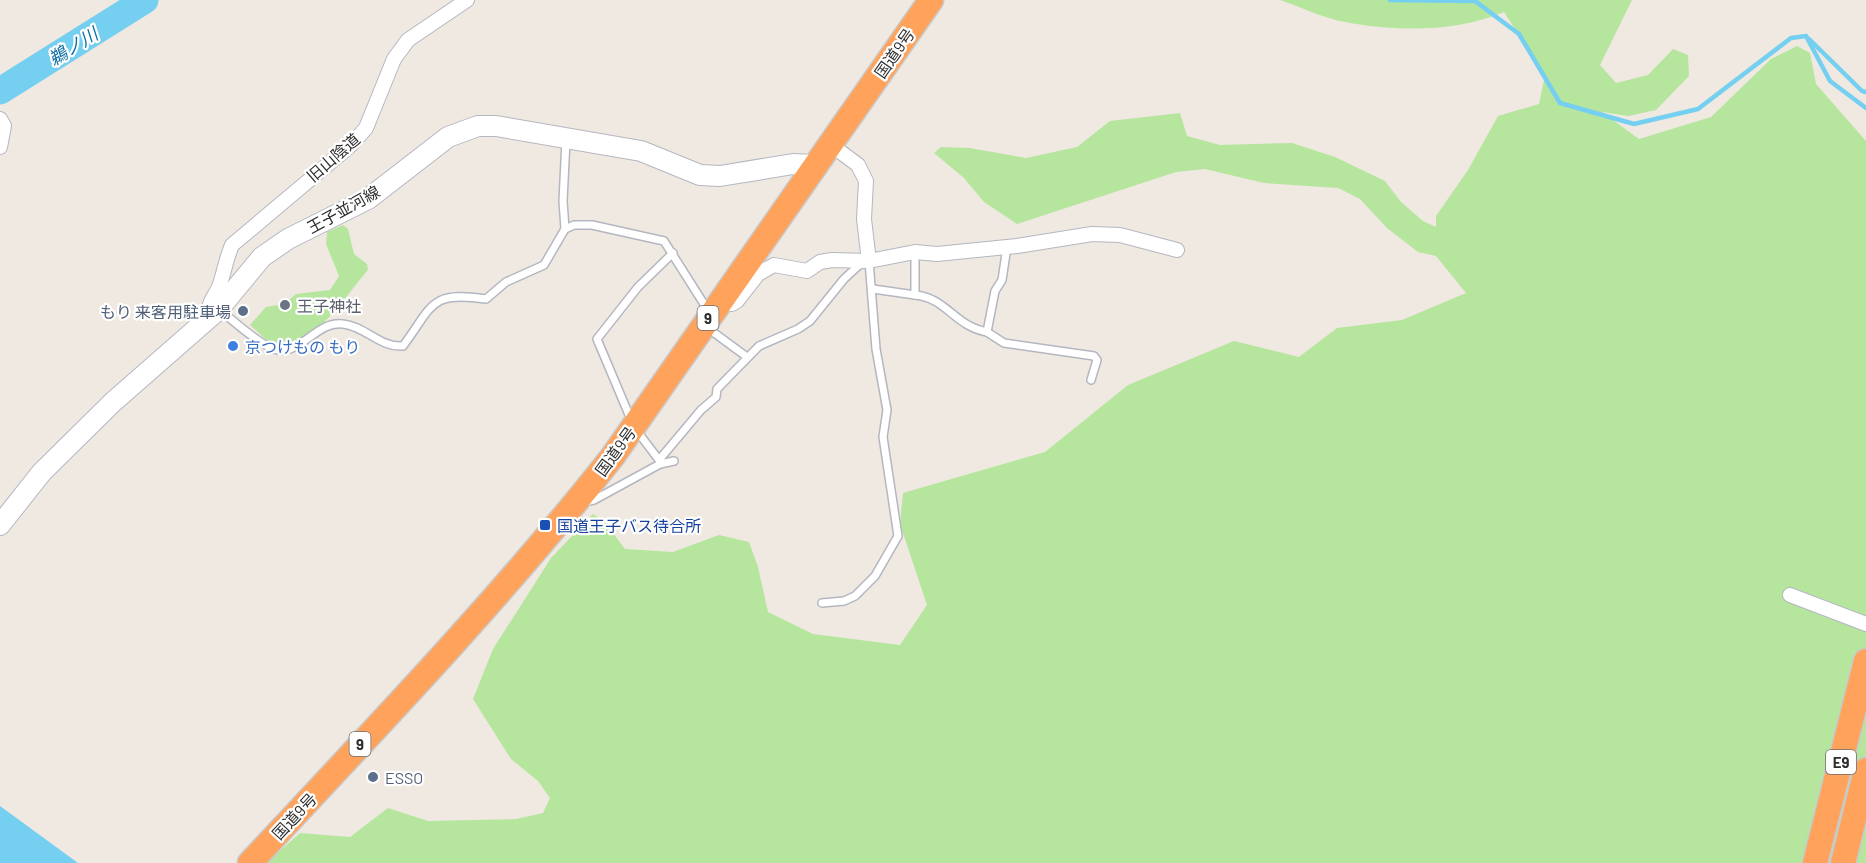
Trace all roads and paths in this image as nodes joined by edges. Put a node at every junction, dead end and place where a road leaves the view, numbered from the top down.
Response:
1 (467, 0) edge
2 (931, 0) edge
3 (1, 121) edge
4 (567, 137) junction
5 (830, 144) junction
6 (0, 147) edge
7 (816, 165) junction
8 (565, 229) junction
9 (1007, 247) junction
10 (1178, 250) dead end
11 (915, 252) junction
12 (673, 253) junction
13 (869, 261) junction
14 (873, 289) junction
15 (915, 295) junction
16 (715, 308) junction
17 (214, 314) junction
18 (987, 332) junction
19 (747, 357) junction
20 (1091, 380) dead end
21 (634, 426) junction
22 (674, 461) dead end
23 (659, 462) junction
24 (576, 503) junction
25 (0, 525) edge
26 (1790, 595) dead end
27 (822, 603) dead end
28 (1866, 624) edge
29 (1866, 661) edge
30 (1866, 770) edge
31 (250, 863) edge
32 (1815, 863) edge
33 (1843, 863) edge

1 - 17 street, 旧山陰道
2 - 5 highway, 国道9号 / 9
3 - 6 street
4 - 7 main road, 王子並河線
4 - 8 lane
4 - 17 main road, 王子並河線
5 - 7 highway, 国道9号 / 9
5 - 13 street
7 - 16 highway, 国道9号 / 9
8 - 12 lane
8 - 17 lane
9 - 10 street
9 - 11 street
9 - 18 lane
11 - 13 street
11 - 15 lane
12 - 16 lane
12 - 21 lane
13 - 14 lane
13 - 16 street
13 - 19 lane
14 - 15 lane
14 - 27 lane
15 - 18 lane
16 - 19 lane
16 - 21 highway, 国道9号 / 9
17 - 25 main road, 王子並河線
18 - 20 lane
19 - 23 lane
21 - 23 lane
21 - 24 highway, 国道9号 / 9
22 - 23 lane
23 - 24 lane
24 - 31 highway, 国道9号 / 9
26 - 28 street
29 - 32 highway, E9
30 - 33 highway, E9

